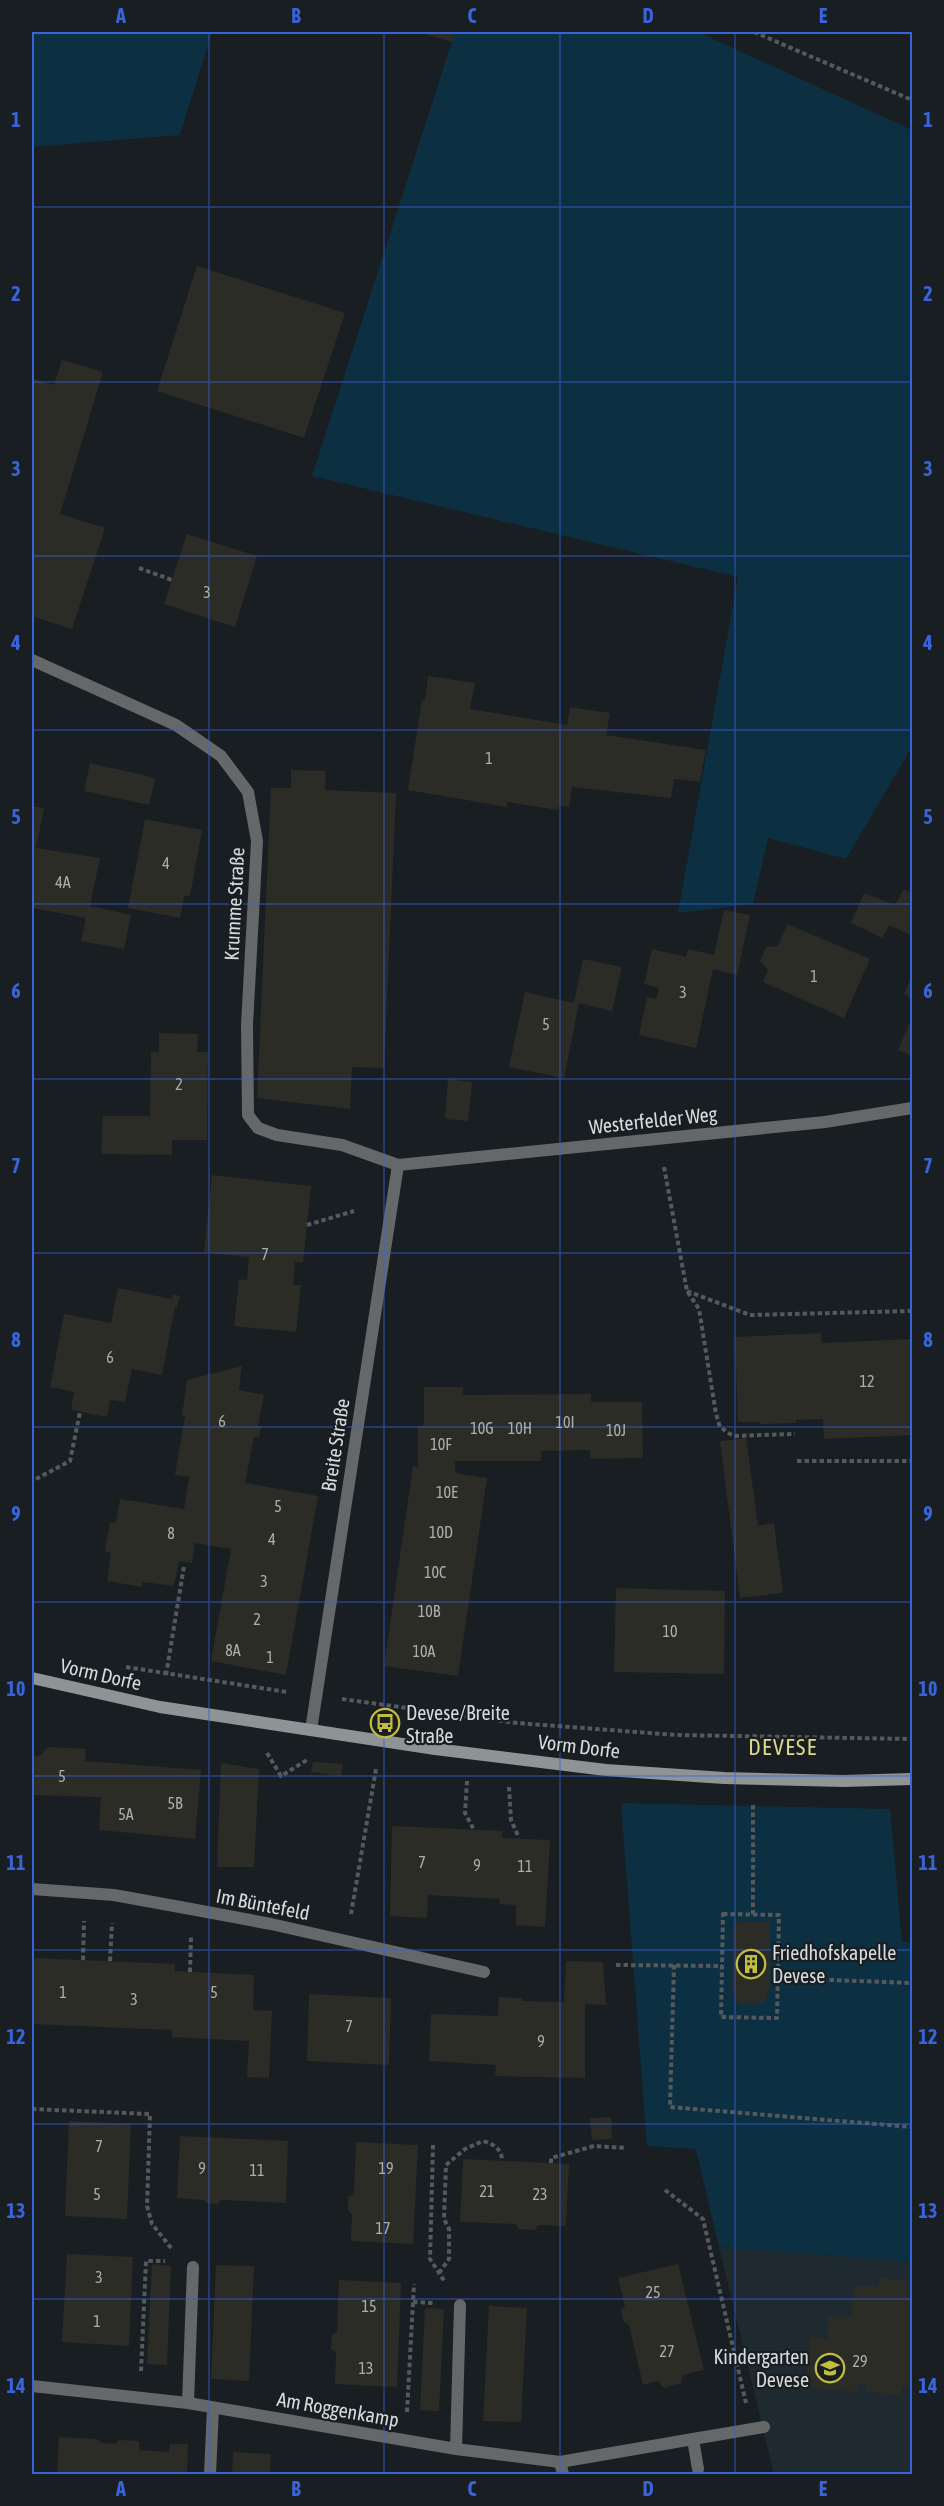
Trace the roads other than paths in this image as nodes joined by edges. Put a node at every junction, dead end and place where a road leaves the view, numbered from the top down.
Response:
1 (32, 660) edge
2 (912, 1108) edge
3 (398, 1165) junction
4 (32, 1678) edge
5 (311, 1730) junction
6 (912, 1779) edge
7 (32, 1889) edge
8 (484, 1972) dead end
9 (190, 2264) road end
10 (460, 2305) road end
11 (32, 2386) edge
12 (188, 2403) junction
13 (213, 2408) junction
14 (758, 2428) road end
15 (693, 2439) junction
16 (456, 2450) junction
17 (560, 2462) junction
18 (698, 2469) dead end
19 (210, 2475) edge
20 (563, 2475) edge

1 - 3 street, Krumme Straße
2 - 3 street, Westerfelder Weg
3 - 5 street, Breite Straße
4 - 5 main road, Vorm Dorfe
5 - 6 main road, Vorm Dorfe
7 - 8 street, Im Büntefeld
9 - 12 street
10 - 16 street
11 - 12 street, Am Roggenkamp
12 - 13 street, Am Roggenkamp
13 - 16 street, Am Roggenkamp
13 - 19 street
14 - 15 street, Am Roggenkamp
15 - 17 street, Am Roggenkamp
15 - 18 street
16 - 17 street, Am Roggenkamp
17 - 20 street

